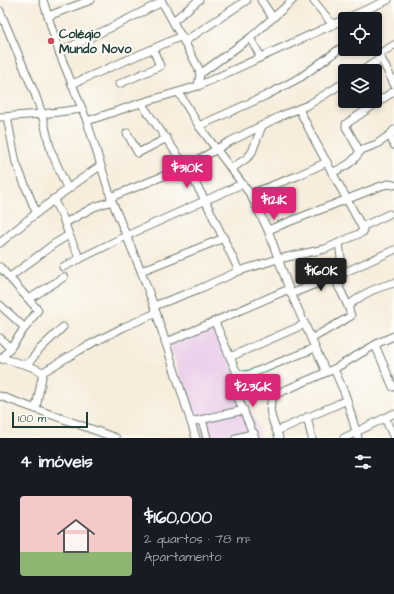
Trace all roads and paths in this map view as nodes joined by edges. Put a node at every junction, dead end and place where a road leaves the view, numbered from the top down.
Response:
1 (43, 0) edge
2 (91, 0) edge
3 (199, 0) edge
4 (247, 0) edge
5 (261, 0) edge
6 (293, 0) edge
7 (312, 0) edge
8 (388, 0) edge
9 (162, 1) edge
10 (0, 11) edge
11 (366, 12) edge
12 (48, 16) junction
13 (273, 18) junction
14 (173, 21) junction
15 (338, 22) edge
16 (333, 25) junction
17 (250, 38) junction
18 (184, 39) junction
19 (394, 45) edge
20 (153, 49) junction
21 (338, 50) edge
22 (60, 52) junction
23 (382, 54) edge
24 (380, 56) joint
25 (261, 57) junction
26 (370, 64) edge
27 (200, 74) junction
28 (72, 84) junction
29 (119, 84) dead end
30 (394, 84) edge
31 (198, 86) junction
32 (338, 87) edge
33 (394, 90) edge
34 (178, 93) junction
35 (141, 103) junction
36 (82, 109) junction
37 (299, 109) junction
38 (42, 114) junction
39 (4, 117) edge
40 (87, 121) junction
41 (199, 126) junction
42 (262, 126) junction
43 (392, 132) edge
44 (127, 133) dead end
45 (167, 138) junction
46 (394, 145) edge
47 (217, 150) junction
48 (360, 152) junction
49 (327, 162) junction
50 (100, 166) junction
51 (186, 167) junction
52 (231, 169) junction
53 (332, 173) junction
54 (242, 184) junction
55 (394, 185) edge
56 (67, 188) junction
57 (250, 194) junction
58 (53, 199) junction
59 (111, 199) junction
60 (348, 199) junction
61 (205, 200) junction
62 (36, 212) junction
63 (389, 214) dead end
64 (65, 223) junction
65 (362, 227) junction
66 (268, 230) junction
67 (69, 235) junction
68 (126, 236) junction
69 (224, 238) junction
70 (0, 243) edge
71 (339, 243) junction
72 (394, 250) edge
73 (80, 259) junction
74 (278, 259) junction
75 (0, 266) edge
76 (63, 267) dead end
77 (141, 271) junction
78 (239, 271) junction
79 (344, 273) junction
80 (10, 277) junction
81 (64, 277) dead end
82 (335, 277) junction
83 (394, 283) edge
84 (339, 288) junction
85 (290, 291) junction
86 (29, 299) junction
87 (0, 305) edge
88 (348, 306) junction
89 (155, 309) junction
90 (215, 322) junction
91 (305, 324) junction
92 (63, 327) dead end
93 (25, 328) junction
94 (394, 336) edge
95 (0, 338) edge
96 (311, 339) junction
97 (165, 343) junction
98 (375, 345) junction
99 (10, 348) junction
100 (315, 348) junction
101 (230, 357) junction
102 (1, 359) edge
103 (27, 365) junction
104 (334, 369) junction
105 (43, 372) junction
106 (326, 372) junction
107 (232, 384) dead end
108 (393, 387) dead end
109 (0, 396) edge
110 (347, 400) junction
111 (36, 408) junction
112 (244, 410) junction
113 (393, 414) edge
114 (307, 418) junction
115 (385, 418) junction
116 (202, 420) junction
117 (191, 422) junction
118 (278, 434) edge
119 (98, 435) edge
120 (357, 435) edge
121 (254, 436) edge
122 (116, 438) edge
123 (196, 438) edge
124 (207, 438) edge
125 (236, 438) edge
126 (312, 438) edge
127 (344, 438) edge
128 (394, 438) edge

1 - 12 street
2 - 12 street
3 - 14 street
4 - 18 street
5 - 13 street
6 - 13 street
7 - 16 street
8 - 11 street
9 - 14 street
9 - 22 street
10 - 38 street
12 - 22 street
13 - 17 street
14 - 18 street
15 - 16 street
16 - 25 street
17 - 25 street
17 - 27 street
18 - 20 street
18 - 27 street
19 - 23 street
20 - 28 street
20 - 29 street
21 - 41 street
22 - 28 street
24 - 26 street
24 - 30 street
25 - 31 street
27 - 31 street
28 - 36 street
31 - 34 street
32 - 37 street
33 - 48 street
34 - 35 street
34 - 41 street
35 - 40 street
35 - 45 street
36 - 38 street
36 - 40 street
37 - 42 street
37 - 49 street
38 - 39 street
38 - 56 street
39 - 62 street
40 - 50 street
41 - 47 street
42 - 47 street
42 - 52 street
43 - 46 street
43 - 48 street
44 - 45 street
45 - 51 street
47 - 51 street
47 - 52 street
48 - 53 street
49 - 53 street
49 - 57 street
50 - 56 street
50 - 59 street
51 - 59 street
51 - 61 street
52 - 54 street
53 - 60 street
54 - 57 street
54 - 61 street
55 - 60 street
56 - 58 street
57 - 66 street
58 - 62 street
58 - 64 street
59 - 64 street
59 - 68 street
60 - 65 street
60 - 66 street
61 - 68 street
61 - 69 street
62 - 70 street
63 - 65 street
64 - 67 street
65 - 71 street
66 - 74 street
67 - 73 street
67 - 80 street
68 - 73 street
68 - 77 street
69 - 77 street
69 - 78 street
71 - 74 street
71 - 79 street
72 - 79 street
73 - 76 street
74 - 78 street
74 - 85 street
75 - 80 street
77 - 89 street
78 - 89 street
79 - 82 street
79 - 84 street
80 - 86 street
81 - 86 street
82 - 84 street
82 - 85 street
83 - 88 street
84 - 88 street
85 - 90 street
85 - 91 street
86 - 93 street
87 - 93 street
88 - 96 street
89 - 97 street
89 - 105 street
90 - 97 street
90 - 101 street
91 - 96 street
91 - 101 street
92 - 103 street
93 - 99 street
94 - 98 street
95 - 99 street
96 - 100 street
97 - 117 street
98 - 104 street
98 - 108 street
99 - 102 street
100 - 101 street
100 - 106 street
102 - 103 street
103 - 105 street
104 - 106 street
104 - 110 street
105 - 111 street
106 - 118 street
107 - 112 street
109 - 111 street
110 - 114 street
110 - 120 street
111 - 119 street
112 - 116 street
112 - 121 street
113 - 115 street
114 - 118 street
114 - 126 street
115 - 120 street
115 - 128 street
116 - 117 street
116 - 124 street
117 - 123 street
119 - 122 street
120 - 127 street
121 - 125 street

